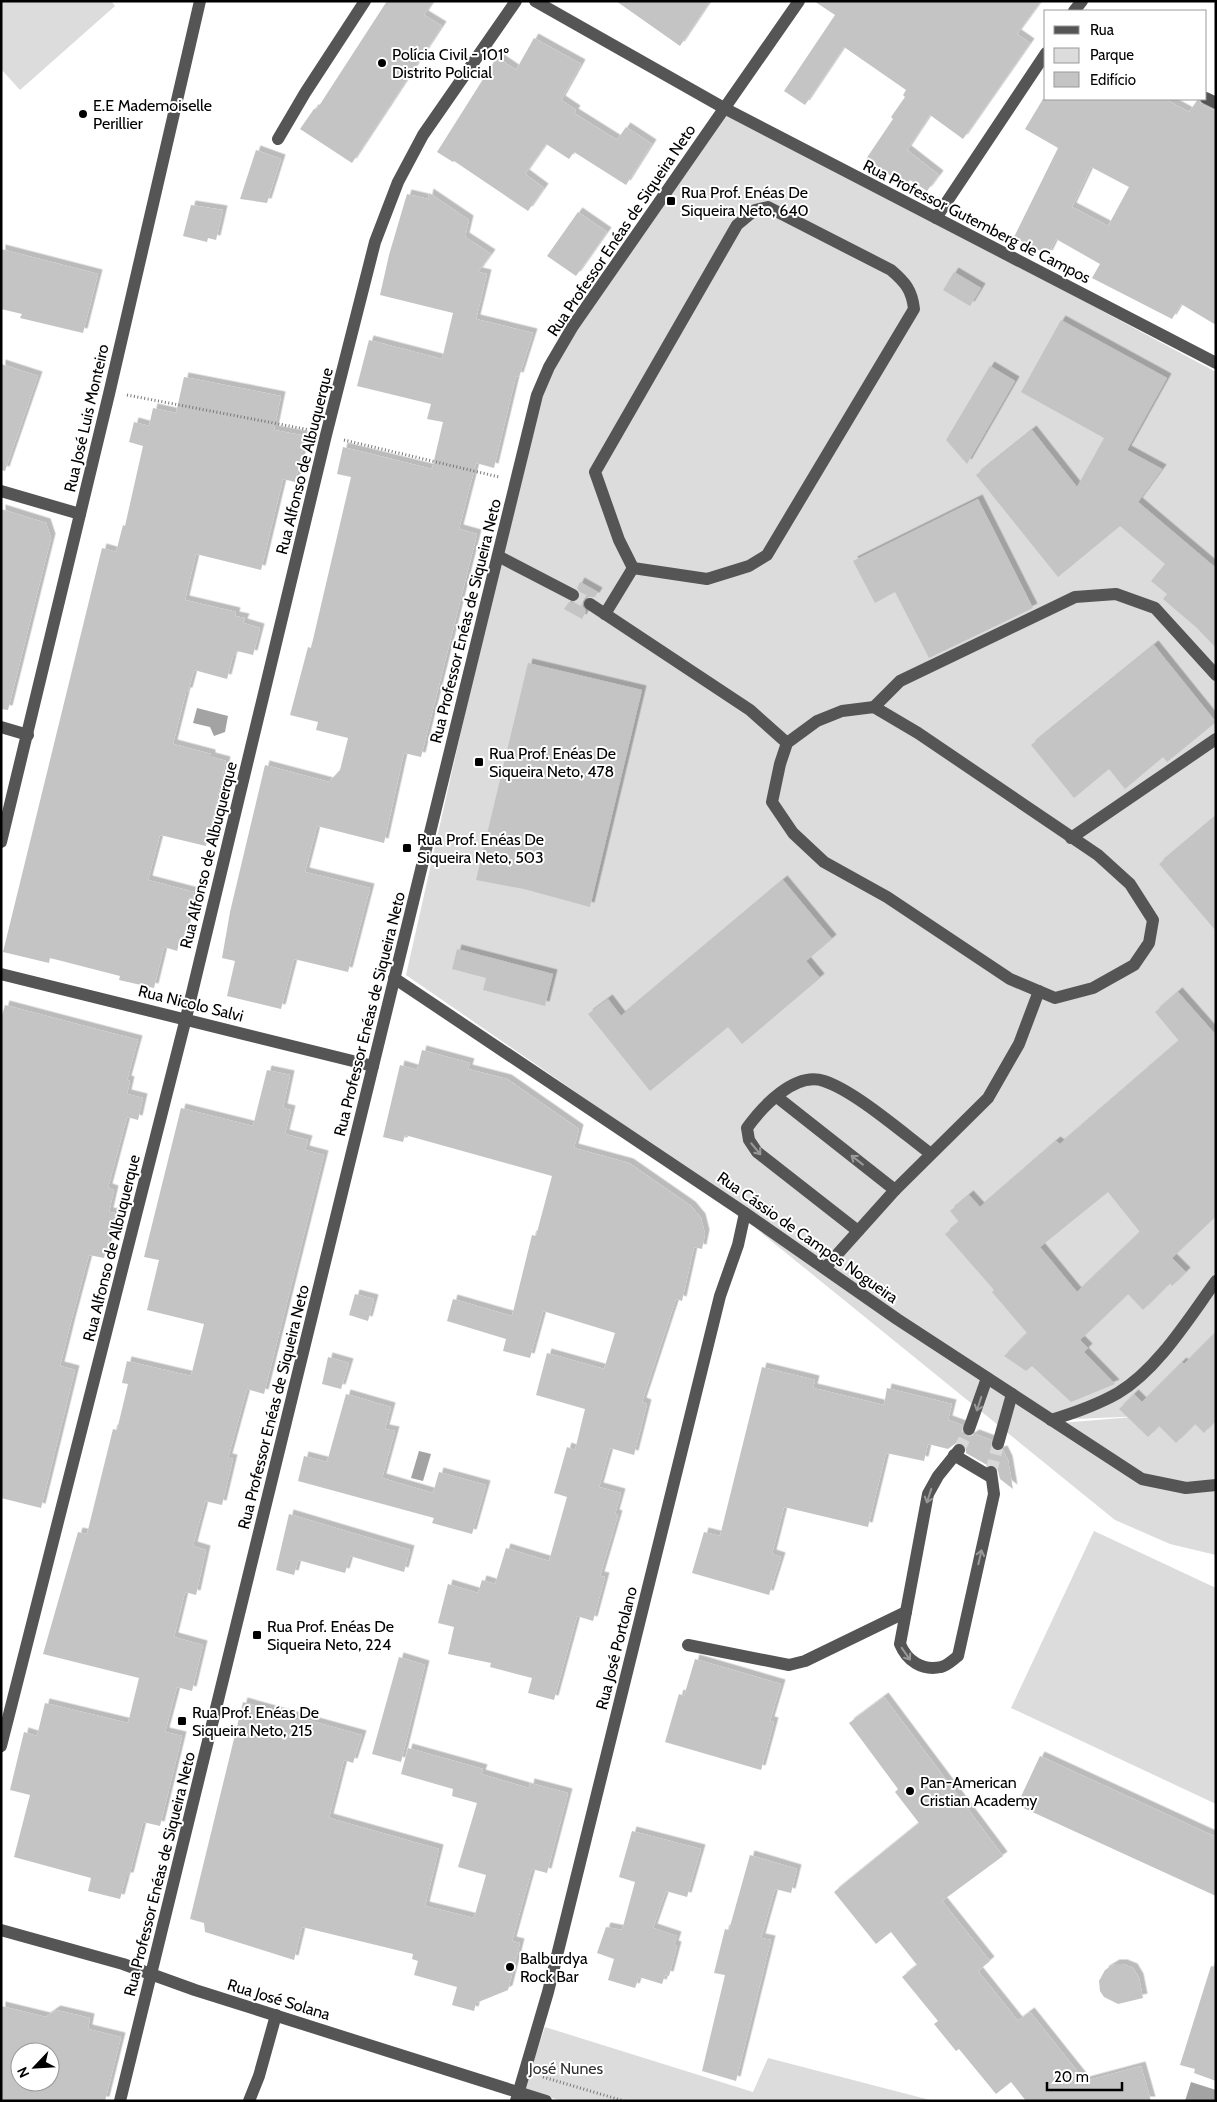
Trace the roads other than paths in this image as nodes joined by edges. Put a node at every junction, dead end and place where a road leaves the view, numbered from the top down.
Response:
1 (200, 1) edge
2 (365, 1) edge
3 (516, 1) edge
4 (535, 1) edge
5 (799, 1) edge
6 (1044, 56) edge
7 (724, 108) junction
8 (278, 139) dead end
9 (936, 218) junction
10 (1216, 363) edge
11 (1, 491) edge
12 (80, 514) junction
13 (498, 556) junction
14 (633, 568) junction
15 (573, 595) tunnel mouth
16 (590, 604) tunnel mouth
17 (605, 614) junction
18 (1216, 675) edge
19 (874, 707) junction
20 (1, 727) edge
21 (28, 735) junction
22 (1216, 739) edge
23 (787, 743) junction
24 (1071, 838) junction
25 (1, 842) edge
26 (1, 974) edge
27 (394, 978) junction
28 (1039, 992) junction
29 (186, 1018) junction
30 (373, 1066) junction
31 (777, 1097) junction
32 (931, 1154) junction
33 (895, 1190) junction
34 (745, 1213) junction
35 (858, 1232) junction
36 (825, 1268) junction
37 (1216, 1281) edge
38 (987, 1378) junction
39 (1012, 1394) junction
40 (1051, 1420) junction
41 (969, 1429) tunnel mouth
42 (998, 1444) tunnel mouth
43 (1216, 1485) edge
44 (906, 1612) junction
45 (688, 1645) dead end
46 (1, 1746) edge
47 (1, 1930) edge
48 (150, 1973) junction
49 (276, 2015) junction
50 (517, 2096) edge
51 (120, 2101) edge
52 (249, 2101) edge
53 (546, 2101) edge

1 - 12 street, Rua José Luis Monteiro
2 - 8 street
3 - 29 street, Rua Alfonso de Albuquerque
4 - 7 street, Rua Professor Gutemberg de Campos
5 - 7 street, Rua Professor Enéas de Siqueira Neto
6 - 9 street
7 - 9 street, Rua Professor Gutemberg de Campos
7 - 13 street, Rua Professor Enéas de Siqueira Neto
9 - 10 street, Rua Professor Gutemberg de Campos
11 - 12 street
12 - 21 street, Rua José Luis Monteiro
13 - 15 street
13 - 27 street, Rua Professor Enéas de Siqueira Neto
14 - 14 street
14 - 17 street
16 - 17 street
17 - 23 street
18 - 19 street
19 - 23 street
19 - 24 street
20 - 21 street
21 - 25 street, Rua José Luis Monteiro
22 - 24 street
23 - 28 street
24 - 28 street
26 - 29 street, Rua Nicolo Salvi
27 - 30 street, Rua Professor Enéas de Siqueira Neto
27 - 34 street, Rua Cássio de Campos Nogueira
28 - 32 street
29 - 30 street, Rua Nicolo Salvi
29 - 46 street, Rua Alfonso de Albuquerque
30 - 48 street, Rua Professor Enéas de Siqueira Neto
31 - 32 street
33 -> 31 street
31 -> 35 street
32 - 33 street
33 - 35 street
34 - 36 street, Rua Cássio de Campos Nogueira
34 - 50 street, Rua José Portolano
35 - 36 street
36 - 38 street, Rua Cássio de Campos Nogueira
37 - 40 street
38 - 39 street, Rua Cássio de Campos Nogueira
38 -> 41 street
39 - 40 street, Rua Cássio de Campos Nogueira
39 - 42 street
40 - 43 street, Rua Cássio de Campos Nogueira
44 -> 44 street
44 - 45 street
47 - 48 street, Rua José Solana
48 - 49 street, Rua José Solana
48 - 51 street, Rua Professor Enéas de Siqueira Neto
49 - 50 street, Rua José Solana
49 - 52 street
50 - 53 street, Rua José Solana

